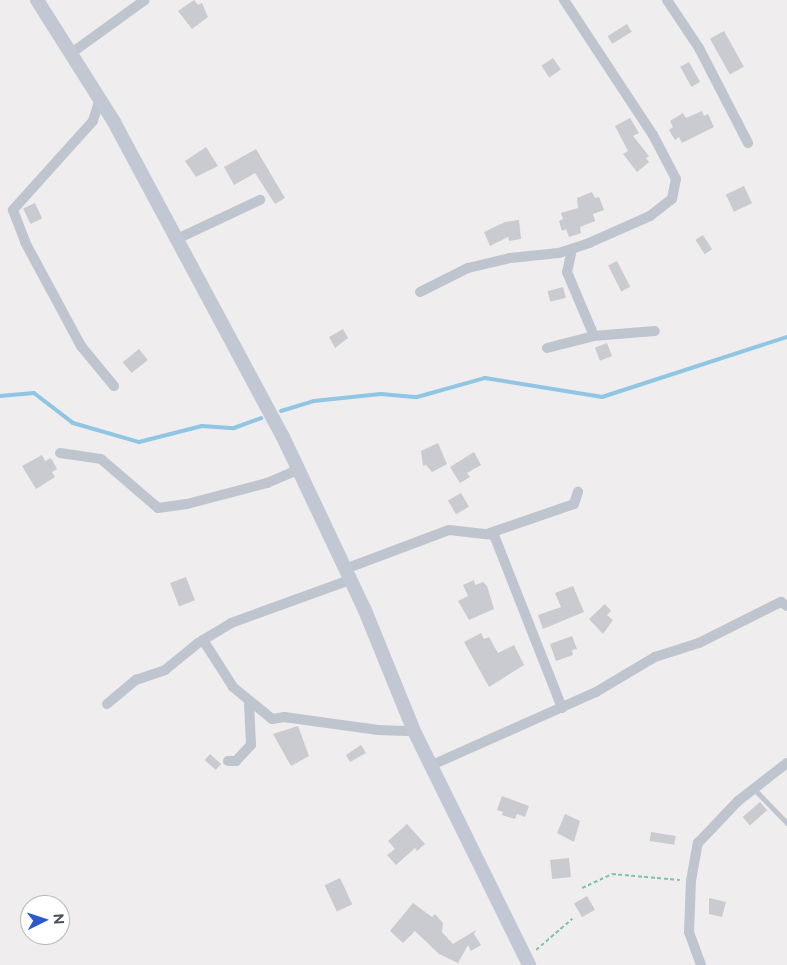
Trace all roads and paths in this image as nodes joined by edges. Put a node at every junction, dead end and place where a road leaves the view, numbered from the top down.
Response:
1 (37, 0) edge
2 (145, 0) edge
3 (564, 0) edge
4 (667, 0) edge
5 (70, 54) junction
6 (100, 99) junction
7 (748, 143) dead end
8 (260, 200) dead end
9 (177, 239) junction
10 (572, 248) junction
11 (420, 292) dead end
12 (655, 331) dead end
13 (594, 336) junction
14 (547, 348) dead end
15 (114, 386) dead end
16 (60, 453) dead end
17 (298, 470) junction
18 (578, 492) dead end
19 (486, 534) junction
20 (348, 574) junction
21 (787, 606) edge
22 (203, 640) junction
23 (250, 703) junction
24 (107, 704) dead end
25 (562, 708) junction
26 (414, 730) junction
27 (228, 761) dead end
28 (787, 763) edge
29 (432, 765) junction
30 (754, 789) junction
31 (787, 823) edge
32 (691, 881) junction
33 (582, 888) dead end
34 (572, 919) dead end
35 (528, 962) edge
36 (701, 965) edge

1 - 5 street
2 - 5 street
3 - 10 street
4 - 7 street
5 - 6 street
6 - 9 street
6 - 15 street
8 - 9 street
9 - 17 street
10 - 11 street
10 - 13 street
12 - 13 street
13 - 14 street
16 - 17 street
17 - 20 street
18 - 19 street
19 - 20 street
19 - 25 street
20 - 22 street
20 - 26 street
21 - 25 street
22 - 23 street
22 - 24 street
23 - 26 street
23 - 27 street
25 - 29 street
26 - 29 street
28 - 30 street
29 - 35 street
30 - 31 lane
30 - 32 street
32 - 33 path
32 - 36 street
34 - 35 path

